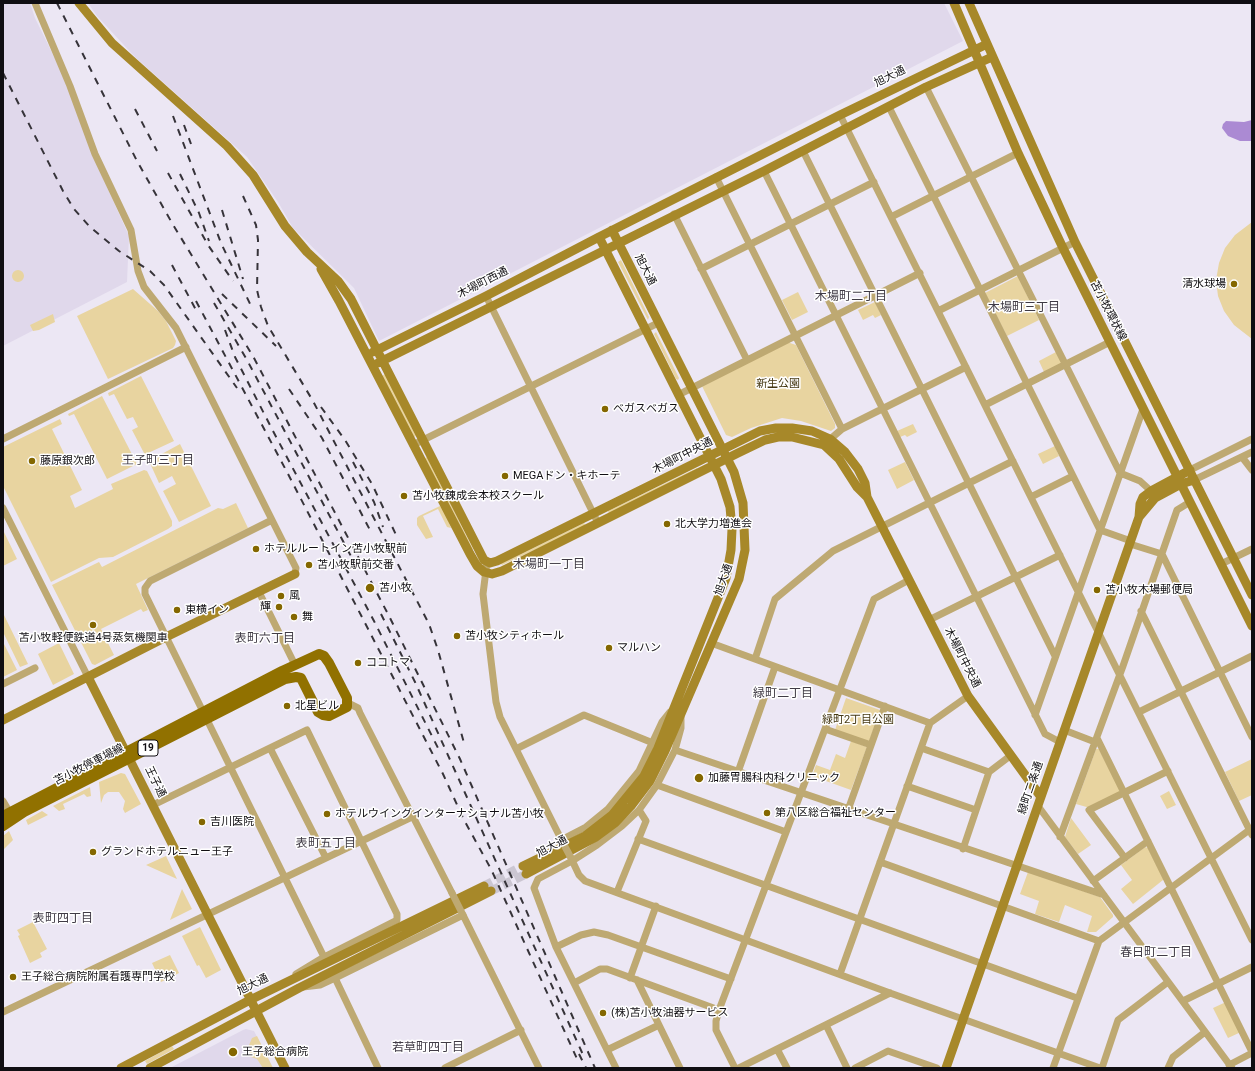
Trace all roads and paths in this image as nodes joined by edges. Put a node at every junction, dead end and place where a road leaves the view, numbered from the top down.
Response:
1 (35, 3) edge
2 (78, 3) edge
3 (954, 3) edge
4 (969, 3) edge
5 (987, 44) junction
6 (974, 50) junction
7 (992, 57) junction
8 (980, 63) junction
9 (926, 87) junction
10 (889, 107) junction
11 (840, 115) junction
12 (847, 128) junction
13 (803, 151) junction
14 (1018, 153) junction
15 (764, 171) junction
16 (716, 177) junction
17 (970, 177) junction
18 (874, 182) junction
19 (723, 191) junction
20 (933, 196) junction
21 (830, 204) junction
22 (674, 214) junction
23 (892, 217) junction
24 (790, 224) junction
25 (612, 230) junction
26 (599, 237) junction
27 (1076, 242) junction
28 (618, 243) junction
29 (750, 244) junction
30 (1063, 248) junction
31 (605, 249) junction
32 (315, 259) junction
33 (701, 269) junction
34 (1018, 270) junction
35 (920, 274) junction
36 (980, 290) junction
37 (486, 296) junction
38 (876, 296) junction
39 (492, 306) junction
40 (938, 311) junction
41 (836, 316) junction
42 (658, 323) junction
43 (646, 330) junction
44 (795, 336) junction
45 (1110, 342) junction
46 (186, 347) junction
47 (378, 349) junction
48 (366, 355) junction
49 (747, 360) junction
50 (383, 361) junction
51 (1066, 364) junction
52 (373, 366) junction
53 (966, 367) junction
54 (1027, 384) junction
55 (531, 387) junction
56 (691, 388) junction
57 (922, 389) junction
58 (678, 395) junction
59 (985, 405) junction
60 (883, 409) junction
61 (1143, 409) junction
62 (842, 429) junction
63 (3, 439) edge
64 (1252, 439) edge
65 (422, 441) junction
66 (827, 442) junction
67 (414, 445) junction
68 (722, 450) junction
69 (1252, 452) edge
70 (710, 456) junction
71 (1242, 457) junction
72 (727, 459) junction
73 (1013, 461) junction
74 (714, 465) junction
75 (1190, 470) junction
76 (1252, 470) edge
77 (1120, 473) junction
78 (1073, 476) junction
79 (1179, 480) junction
80 (1194, 480) junction
81 (969, 483) junction
82 (1150, 491) junction
83 (1031, 497) junction
84 (1190, 502) junction
85 (930, 503) junction
86 (3, 508) edge
87 (593, 514) junction
88 (1139, 517) junction
89 (272, 520) junction
90 (598, 523) junction
91 (882, 527) junction
92 (1100, 530) junction
93 (1130, 542) junction
94 (1252, 549) edge
95 (1162, 554) junction
96 (1060, 555) junction
97 (1234, 558) junction
98 (487, 562) junction
99 (1221, 564) junction
100 (485, 572) junction
101 (295, 574) joint
102 (1016, 577) junction
103 (908, 580) junction
104 (259, 592) junction
105 (1079, 592) junction
106 (1252, 595) edge
107 (976, 597) junction
108 (1141, 611) junction
109 (929, 620) junction
110 (1252, 626) edge
111 (1099, 633) junction
112 (166, 637) junction
113 (711, 643) junction
114 (1055, 656) junction
115 (1252, 656) edge
116 (754, 659) junction
117 (295, 665) junction
118 (775, 667) junction
119 (35, 668) dead end
120 (1220, 672) junction
121 (1120, 674) junction
122 (88, 677) junction
123 (3, 684) edge
124 (840, 690) junction
125 (1181, 691) junction
126 (968, 696) junction
127 (348, 703) junction
128 (885, 706) junction
129 (677, 711) junction
130 (1139, 712) junction
131 (205, 715) junction
132 (1035, 715) junction
133 (3, 720) edge
134 (930, 723) junction
135 (825, 729) junction
136 (1064, 730) junction
137 (1252, 737) edge
138 (1096, 740) junction
139 (1060, 742) junction
140 (653, 743) junction
141 (871, 745) junction
142 (270, 748) junction
143 (921, 748) junction
144 (516, 749) junction
145 (675, 750) junction
146 (128, 754) junction
147 (1010, 756) junction
148 (230, 767) junction
149 (1168, 771) junction
150 (738, 772) junction
151 (989, 772) junction
152 (657, 785) junction
153 (907, 786) junction
154 (1124, 792) junction
155 (801, 794) junction
156 (3, 800) edge
157 (1039, 802) junction
158 (153, 804) junction
159 (638, 810) junction
160 (848, 810) junction
161 (976, 810) junction
162 (8, 815) edge
163 (414, 816) junction
164 (893, 825) junction
165 (3, 826) edge
166 (1251, 831) edge
167 (786, 832) junction
168 (1060, 837) junction
169 (638, 839) junction
170 (361, 841) junction
171 (1148, 841) junction
172 (562, 842) junction
173 (963, 849) junction
174 (1211, 857) junction
175 (326, 858) junction
176 (1125, 858) junction
177 (571, 859) junction
178 (880, 862) junction
179 (1016, 867) junction
180 (524, 870) tunnel mouth
181 (284, 877) junction
182 (1093, 881) junction
183 (766, 886) junction
184 (1170, 887) junction
185 (617, 892) junction
186 (1104, 895) junction
187 (656, 906) junction
188 (1003, 906) junction
189 (207, 915) junction
190 (463, 915) junction
191 (860, 919) junction
192 (1124, 922) junction
193 (746, 940) junction
194 (1252, 940) edge
195 (1099, 941) junction
196 (556, 947) junction
197 (641, 947) junction
198 (324, 957) junction
199 (982, 964) junction
200 (1252, 967) edge
201 (840, 974) junction
202 (335, 978) junction
203 (634, 979) junction
204 (731, 979) junction
205 (288, 982) junction
206 (1168, 982) junction
207 (574, 983) junction
208 (1218, 984) junction
209 (299, 988) junction
210 (890, 993) junction
211 (1077, 998) junction
212 (250, 1000) junction
213 (1183, 1001) junction
214 (719, 1010) junction
215 (255, 1011) junction
216 (3, 1012) edge
217 (963, 1019) junction
218 (659, 1025) junction
219 (826, 1025) junction
220 (521, 1030) junction
221 (1205, 1032) junction
222 (777, 1049) junction
223 (607, 1050) junction
224 (1058, 1053) junction
225 (1252, 1053) edge
226 (1231, 1066) edge
227 (121, 1068) edge
228 (150, 1068) edge
229 (285, 1068) edge
230 (378, 1068) edge
231 (445, 1068) edge
232 (539, 1068) edge
233 (616, 1068) edge
234 (680, 1068) edge
235 (735, 1068) edge
236 (739, 1068) edge
237 (787, 1068) edge
238 (847, 1068) edge
239 (854, 1068) edge
240 (937, 1068) edge
241 (946, 1068) edge
242 (1053, 1068) edge
243 (1101, 1068) edge
244 (1168, 1068) edge

1 - 46 street
2 - 32 street
3 - 6 street, 苫小牧環状線
4 - 5 street, 苫小牧環状線
5 - 6 street, 旭大通
5 - 7 street, 苫小牧環状線
6 - 8 street, 苫小牧環状線
6 - 11 street, 旭大通
7 - 8 street
7 - 27 street, 苫小牧環状線
8 - 9 street
8 - 14 street, 苫小牧環状線
9 - 10 street
9 - 17 street
10 - 12 street
10 - 20 street
11 - 12 street
11 - 16 street, 旭大通
12 - 13 street
12 - 18 street
13 - 15 street
13 - 21 street
14 - 17 street
14 - 30 street, 苫小牧環状線
15 - 19 street
15 - 24 street
16 - 19 street
16 - 25 street, 旭大通
17 - 20 street
17 - 34 street
18 - 21 street
18 - 23 street
19 - 22 street
19 - 29 street
20 - 23 street
20 - 36 street
21 - 24 street
21 - 38 street
22 - 28 street
22 - 33 street
23 - 35 street
24 - 29 street
24 - 41 street
25 - 26 street, 旭大通
25 - 28 street, 旭大通
26 - 31 street, 旭大通
26 - 37 street, 木場町西通
27 - 30 street
27 - 75 street, 苫小牧環状線
28 - 31 street
28 - 42 street, 旭大通
29 - 33 street
29 - 44 street
30 - 34 street
30 - 45 street, 苫小牧環状線
31 - 39 street
31 - 43 street, 旭大通
32 - 47 street
32 - 48 street
33 - 49 street
34 - 36 street
34 - 51 street
35 - 38 street
35 - 40 street
36 - 40 street
36 - 54 street
37 - 39 street
37 - 47 street, 木場町西通
38 - 41 street
38 - 57 street
39 - 50 street
39 - 55 street
40 - 53 street
41 - 44 street
41 - 60 street
42 - 43 street
42 - 56 street, 旭大通
43 - 55 street
43 - 58 street, 旭大通
44 - 49 street
44 - 62 street
45 - 51 street
45 - 61 street, 苫小牧環状線
46 - 63 street
46 - 89 street
47 - 48 street, 木場町西通
47 - 50 street
48 - 52 street
49 - 56 street
50 - 52 street
50 - 65 street
51 - 54 street
51 - 77 street
52 - 67 street
53 - 57 street
53 - 59 street
54 - 59 street
54 - 78 street
55 - 65 street
55 - 87 street
56 - 58 street
56 - 68 street, 旭大通
57 - 60 street
57 - 81 street
58 - 70 street, 旭大通
59 - 73 street
60 - 62 street
60 - 85 street
61 - 77 street
61 - 79 street, 苫小牧環状線
62 - 66 street
64 - 75 street
65 - 67 street
65 - 98 street
66 - 68 street, 木場町中央通
66 - 72 street, 木場町中央通
66 - 91 street, 木場町中央通
67 - 100 street
68 - 70 street, 木場町中央通
68 - 72 street, 旭大通
69 - 71 street
70 - 74 street, 旭大通
70 - 87 street, 木場町中央通
71 - 76 street
71 - 80 street
72 - 74 street, 木場町中央通
72 - 113 street, 旭大通
73 - 81 street
73 - 83 street
74 - 90 street, 木場町中央通
74 - 129 street, 旭大通
75 - 79 street, 緑町二条通
75 - 80 street, 苫小牧環状線
77 - 82 street
77 - 92 street
78 - 83 street
78 - 92 street
79 - 80 street, 緑町二条通
79 - 82 street, 緑町二条通
79 - 84 street, 苫小牧環状線
79 - 88 street, 緑町二条通
80 - 97 street, 苫小牧環状線
81 - 85 street
81 - 102 street
82 - 88 street, 緑町二条通
83 - 96 street
84 - 95 street
84 - 99 street, 苫小牧環状線
85 - 91 street
85 - 107 street
86 - 122 street, 王子通
87 - 90 street
87 - 98 street, 木場町中央通
88 - 93 street, 緑町二条通
89 - 101 street
89 - 112 street
90 - 100 street, 木場町中央通
91 - 103 street, 木場町中央通
91 - 116 street
92 - 93 street
92 - 105 street
93 - 95 street
93 - 111 street, 緑町二条通
94 - 97 street
95 - 108 street
95 - 120 street
96 - 102 street
96 - 105 street
97 - 99 street
97 - 106 street, 苫小牧環状線
98 - 100 street
99 - 110 street, 苫小牧環状線
100 - 144 street
101 - 104 street
102 - 107 street
102 - 114 street
103 - 109 street, 木場町中央通
103 - 124 street
104 - 112 street
104 - 117 street
105 - 111 street
105 - 114 street
107 - 109 street
107 - 132 street
108 - 121 street
108 - 125 street
109 - 126 street, 木場町中央通
111 - 121 street
111 - 136 street, 緑町二条通
112 - 122 street
112 - 131 street
113 - 116 street
113 - 129 street, 旭大通
114 - 132 street
115 - 120 street
116 - 118 street
117 - 127 main road, 苫小牧停車場線
117 - 131 main road, 苫小牧停車場線 / 19
118 - 124 street
118 - 150 street
119 - 123 street
120 - 125 street
120 - 137 street
121 - 130 street
121 - 138 street
122 - 133 street
122 - 146 street, 王子通
124 - 128 street
124 - 135 street
125 - 130 street
125 - 166 street
126 - 134 street
126 - 147 street, 木場町中央通
127 - 131 main road, 苫小牧停車場線 / 19
127 - 163 street
128 - 134 street
128 - 141 street
129 - 140 street
129 - 145 street
129 - 180 street, 旭大通
130 - 149 street
131 - 146 main road, 苫小牧停車場線 / 19
131 - 148 street
132 - 139 street
134 - 143 street
135 - 141 street
135 - 155 street
136 - 138 street
136 - 139 street, 緑町二条通
138 - 154 street
138 - 168 street
139 - 157 street, 緑町二条通
140 - 144 street
140 - 172 street
141 - 160 street
142 - 148 street
142 - 170 street
142 - 175 street
143 - 151 street
143 - 153 street
144 - 172 street
145 - 150 street
145 - 152 street
146 - 158 street, 王子通
146 - 162 main road, 苫小牧停車場線 / 19
147 - 151 street
147 - 157 street, 木場町中央通
148 - 158 street
148 - 181 street
149 - 154 street
149 - 174 street
150 - 155 street
151 - 161 street
152 - 159 street
152 - 167 street
153 - 161 street
153 - 164 street
154 - 171 street
154 - 176 street
155 - 160 street
155 - 167 street
156 - 162 street
157 - 168 street
157 - 179 street, 緑町二条通
158 - 189 street, 王子通
159 - 169 street
159 - 177 street
160 - 164 street
161 - 173 street
162 - 165 main road, 苫小牧停車場線 / 19
163 - 170 street
163 - 190 street, bridge
164 - 173 street
164 - 178 street
166 - 174 street
167 - 183 street
168 - 182 street
169 - 183 street
169 - 185 street
170 - 175 street
170 - 198 street
171 - 176 street
171 - 184 street
172 - 177 street, bridge
173 - 179 street
174 - 184 street
174 - 194 street
175 - 181 street
176 - 182 street
177 - 185 street
177 - 196 street
178 - 188 street
178 - 191 street
179 - 186 street
179 - 188 street, 緑町二条通
181 - 189 street
181 - 198 street
182 - 186 street
183 - 191 street
183 - 193 street
184 - 192 street
184 - 208 street
185 - 187 street
186 - 192 street
187 - 193 street
187 - 197 street
188 - 195 street
188 - 199 street, 緑町二条通
189 - 212 street, 王子通
189 - 216 street
190 - 202 street
190 - 220 street
191 - 199 street
191 - 201 street
192 - 195 street
192 - 206 street
193 - 201 street
193 - 204 street
195 - 211 street
196 - 197 street
196 - 207 street
197 - 203 street
197 - 204 street
198 - 205 street
199 - 211 street
199 - 217 street, 緑町二条通
200 - 208 street
201 - 210 street
202 - 209 street
202 - 230 street
203 - 207 street
203 - 214 street
203 - 218 street
204 - 214 street
205 - 209 street, 旭大通
205 - 212 street, 旭大通
206 - 213 street
206 - 243 street
207 - 223 street
208 - 213 street
208 - 225 street
209 - 215 street, 旭大通
210 - 217 street
210 - 219 street
211 - 224 street
212 - 215 street, 王子通
212 - 227 street, 旭大通
213 - 221 street
214 - 235 street
215 - 228 street, 旭大通
215 - 229 street, 王子通
217 - 224 street
217 - 241 street, 緑町二条通
218 - 223 street
218 - 234 street
219 - 222 street
219 - 238 street
220 - 231 street
220 - 232 street
221 - 226 street
221 - 244 street
222 - 236 street
222 - 237 street
223 - 233 street
224 - 242 street
224 - 243 street
225 - 226 street
239 - 240 street

